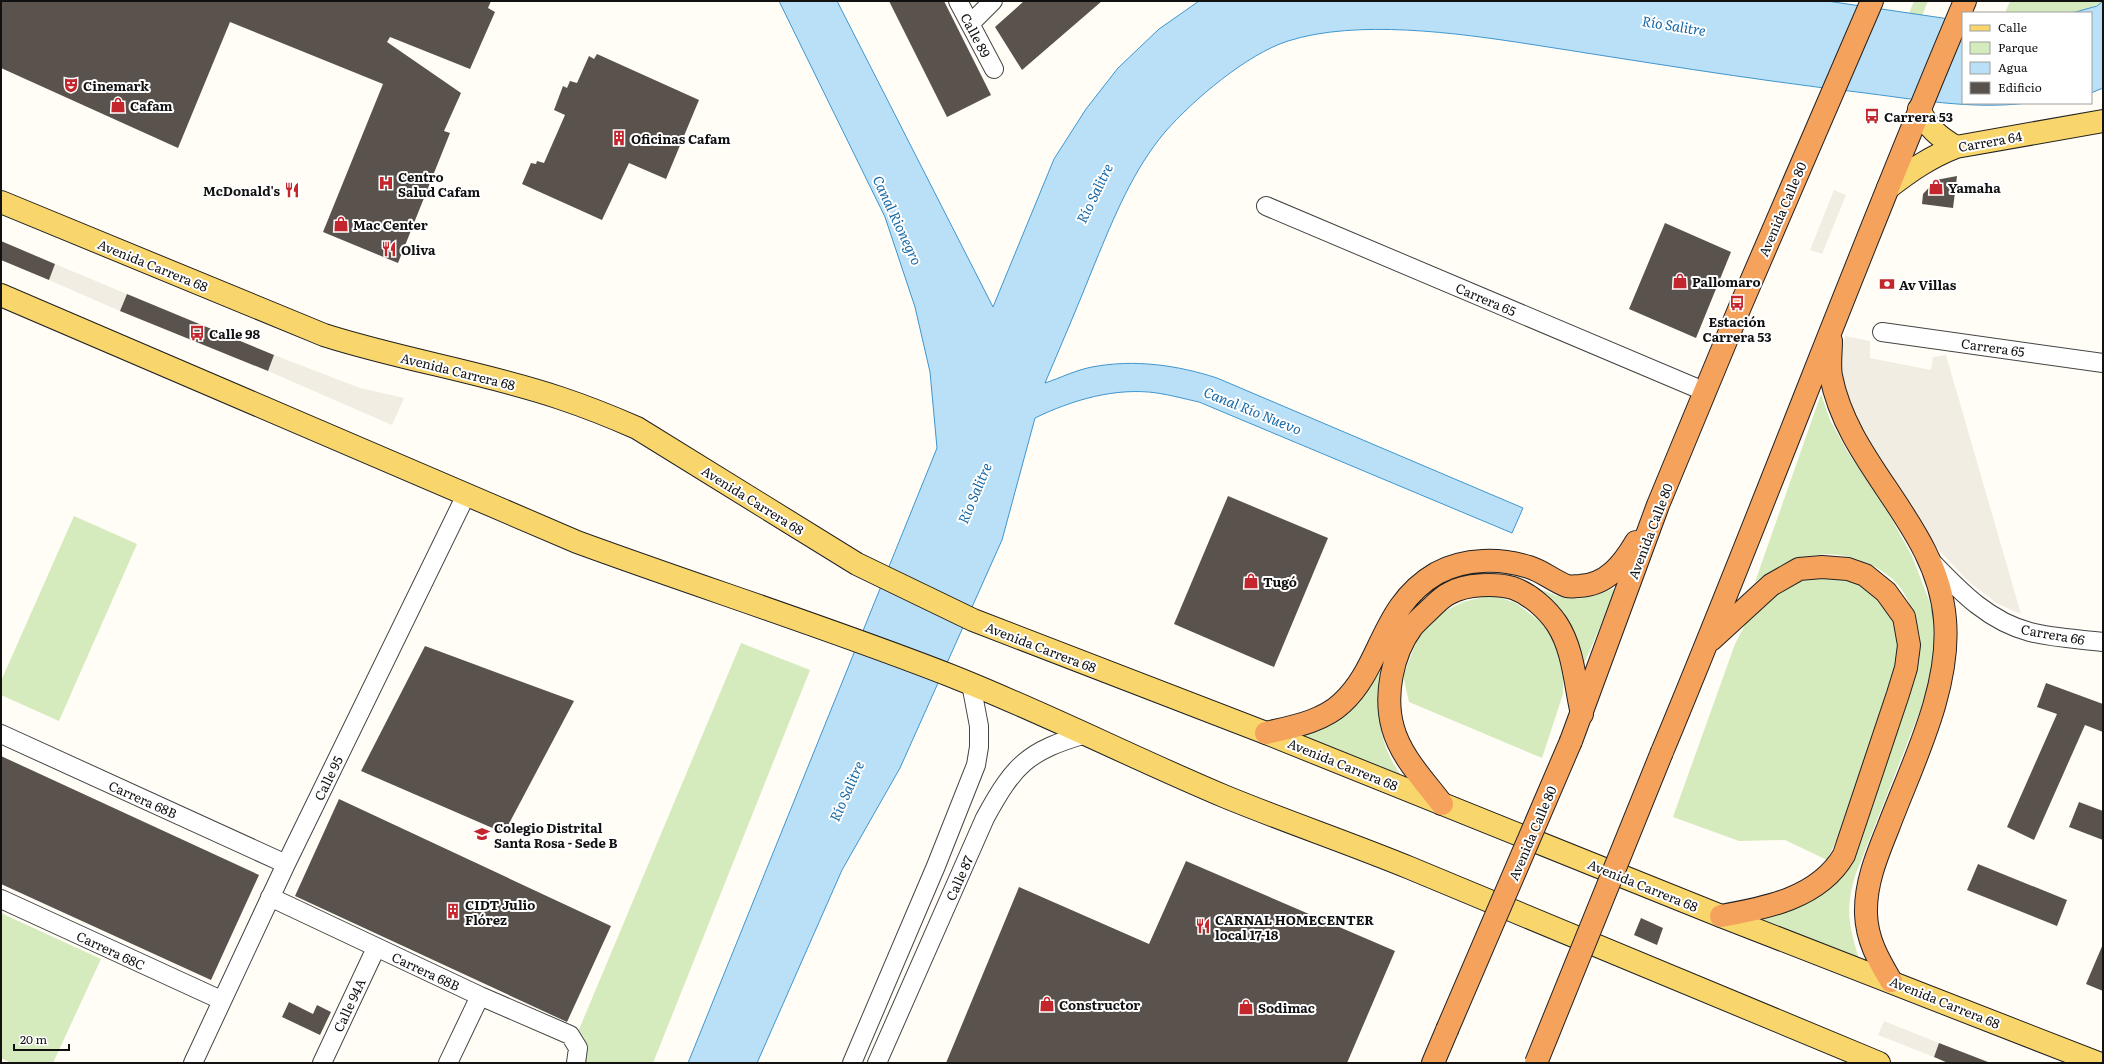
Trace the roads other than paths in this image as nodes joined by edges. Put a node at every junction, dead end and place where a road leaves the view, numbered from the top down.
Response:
1 (958, 1) edge
2 (993, 1) edge
3 (1872, 1) edge
4 (1964, 1) edge
5 (970, 24) junction
6 (994, 69) dead end
7 (1919, 109) junction
8 (2103, 121) edge
9 (1956, 147) junction
10 (1888, 188) junction
11 (1, 202) edge
12 (1266, 206) dead end
13 (1, 295) edge
14 (1832, 325) junction
15 (1882, 332) dead end
16 (2103, 363) edge
17 (1706, 392) junction
18 (466, 495) junction
19 (1658, 505) junction
20 (1930, 560) junction
21 (2103, 642) edge
22 (1706, 645) junction
23 (961, 680) junction
24 (1582, 714) junction
25 (1266, 733) junction
26 (1, 734) edge
27 (1086, 734) junction
28 (1442, 804) junction
29 (286, 864) junction
30 (270, 897) junction
31 (1, 899) edge
32 (1721, 916) junction
33 (376, 948) junction
34 (1891, 981) junction
35 (480, 996) junction
36 (221, 1000) junction
37 (577, 1055) edge
38 (193, 1063) edge
39 (322, 1063) edge
40 (448, 1063) edge
41 (852, 1063) edge
42 (877, 1063) edge
43 (1433, 1063) edge
44 (1536, 1063) edge
45 (1879, 1063) edge
46 (2098, 1063) edge

1 - 5 street, Calle 89
2 - 5 street
3 - 17 highway, Avenida Calle 80
4 - 7 highway
5 - 6 street, Calle 89
7 - 9 main road
7 - 10 highway
8 - 9 main road, Carrera 64
9 - 10 main road, Carrera 64
10 - 14 highway
11 - 25 main road, Avenida Carrera 68
12 - 17 street, Carrera 65
13 - 18 main road
14 - 20 highway
14 - 22 highway
15 - 16 street, Carrera 65
17 - 19 highway, Avenida Calle 80
18 - 23 main road
18 - 29 street, Calle 95
19 - 24 highway, Avenida Calle 80
19 - 25 highway
20 - 21 street, Carrera 66
20 - 34 highway
22 - 32 highway
22 - 44 highway, bridge
23 - 27 main road
23 - 41 street, Calle 87
24 - 28 highway
24 - 43 highway, Avenida Calle 80, bridge
25 - 28 main road, Avenida Carrera 68
26 - 29 street, Carrera 68B
27 - 42 street, Calle 87
27 - 45 main road
28 - 32 main road, Avenida Carrera 68
29 - 30 street, Calle 95
30 - 33 street, Carrera 68B
30 - 36 street, Calle 95
31 - 36 street, Carrera 68C
32 - 34 main road, Avenida Carrera 68
33 - 35 street, Carrera 68B
33 - 39 street, Calle 94A
34 - 46 main road, Avenida Carrera 68
35 - 37 street, Carrera 68B
35 - 40 street
36 - 38 street, Calle 95

